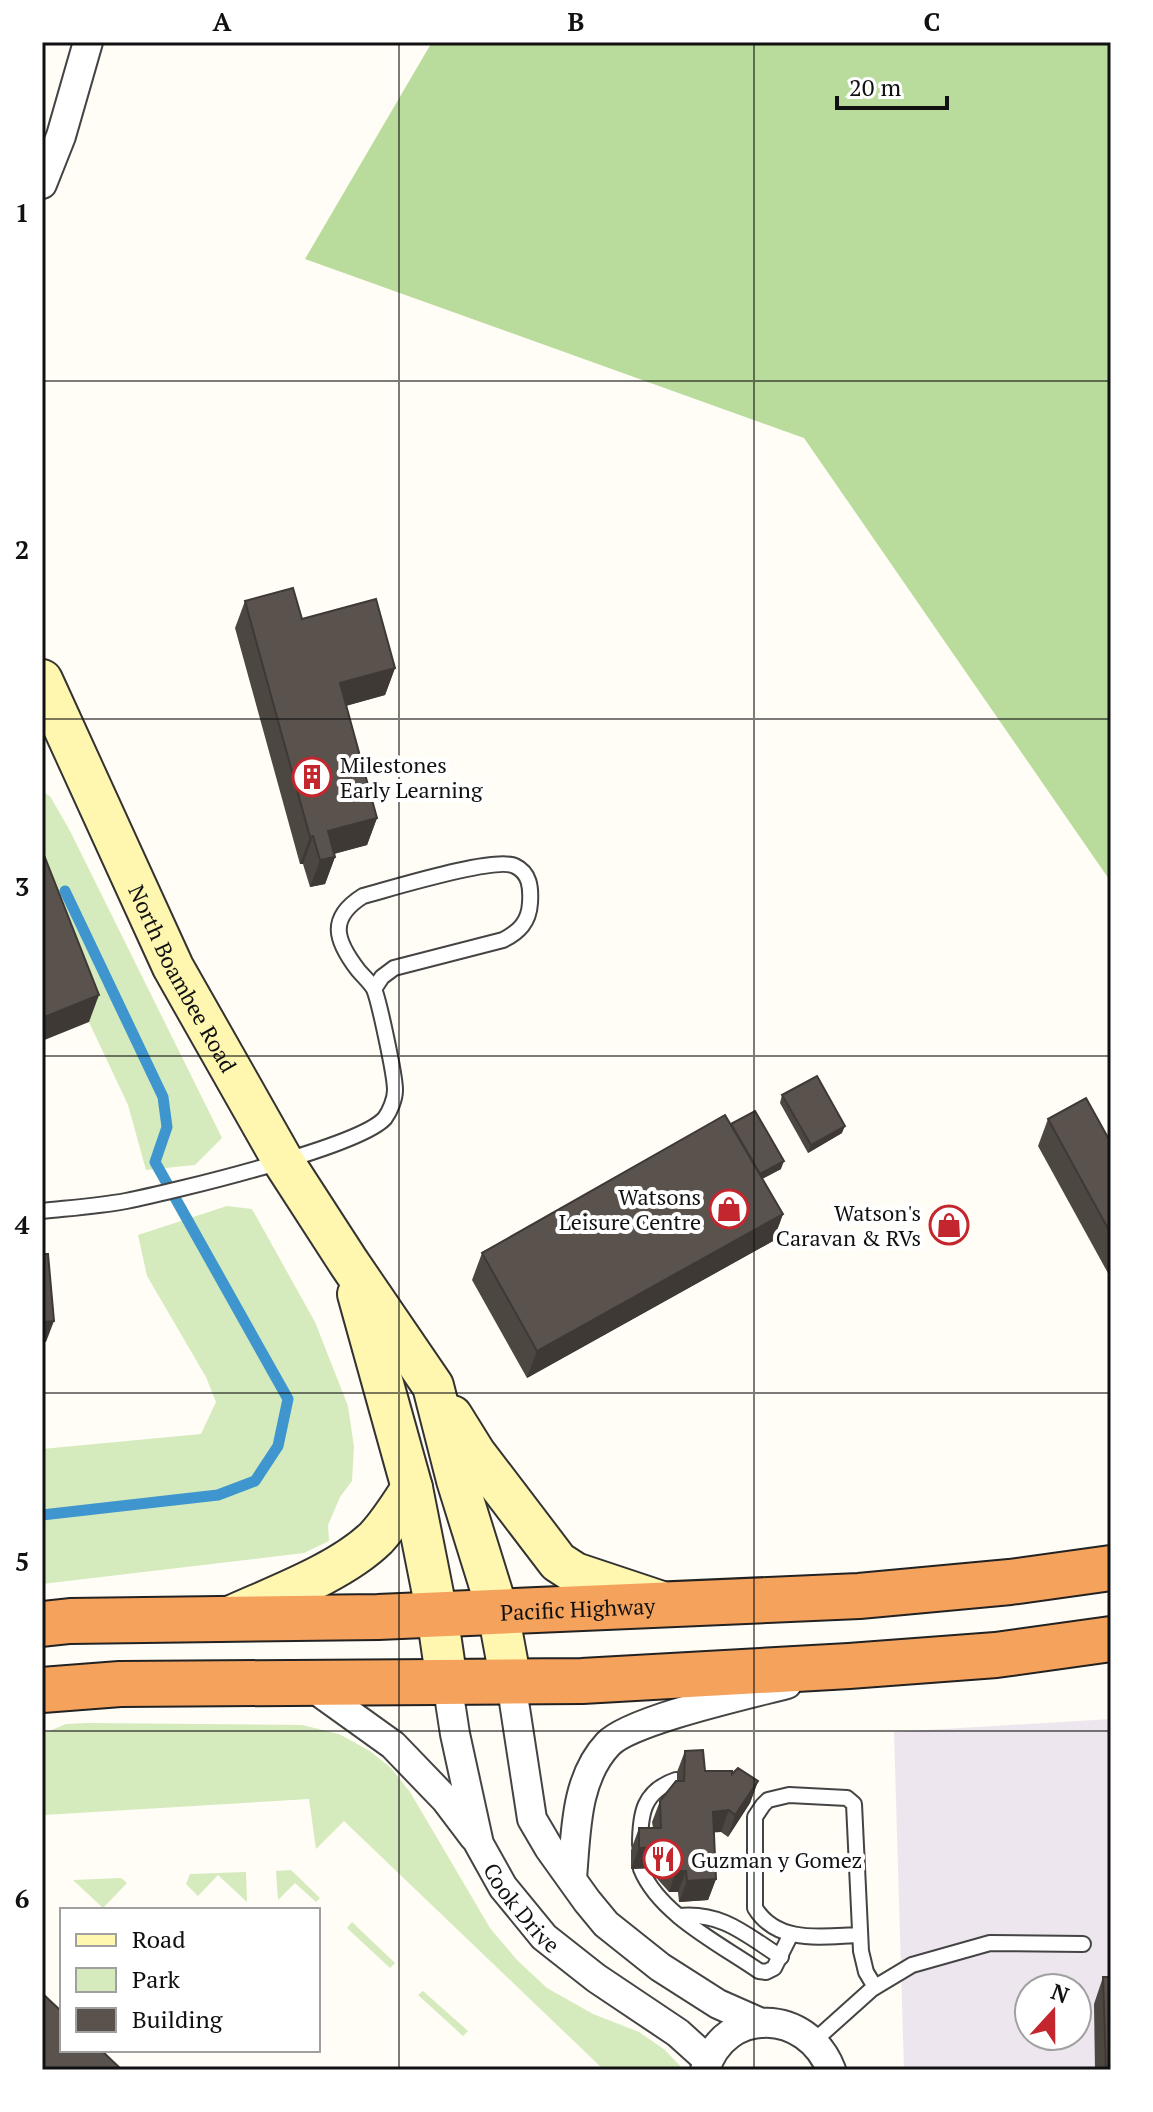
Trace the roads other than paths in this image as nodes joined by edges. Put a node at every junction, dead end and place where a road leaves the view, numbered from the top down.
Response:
1 (88, 42) edge
2 (42, 184) edge
3 (44, 691) edge
4 (374, 989) junction
5 (283, 1161) junction
6 (42, 1211) edge
7 (349, 1263) junction
8 (433, 1386) junction
9 (412, 1488) junction
10 (1111, 1568) edge
11 (673, 1606) junction
12 (498, 1612) junction
13 (437, 1614) junction
14 (220, 1621) junction
15 (42, 1624) edge
16 (1111, 1639) edge
17 (849, 1666) junction
18 (447, 1682) junction
19 (511, 1682) junction
20 (308, 1684) junction
21 (42, 1690) edge
22 (676, 1780) edge
23 (757, 1786) edge
24 (771, 1799) junction
25 (479, 1844) junction
26 (640, 1849) edge
27 (641, 1869) edge
28 (572, 1878) junction
29 (679, 1916) junction
30 (791, 1934) junction
31 (860, 1935) junction
32 (1083, 1944) dead end
33 (781, 1957) junction
34 (875, 1987) junction
35 (761, 2023) junction
36 (814, 2041) junction
37 (706, 2065) edge
38 (831, 2070) edge

1 - 2 street
3 - 5 street, North Boambee Road
4 - 4 lane
4 - 5 lane
5 - 6 lane
5 - 7 street, North Boambee Road
7 - 8 street, North Boambee Road
7 - 9 street, North Boambee Road
8 - 11 street
8 - 12 street, North Boambee Road
9 - 13 street, North Boambee Road
9 - 14 street
10 - 11 highway, Pacific Highway
11 - 12 highway, Pacific Highway
12 - 13 highway, Pacific Highway
12 - 19 street, North Boambee Road
13 - 14 highway, Pacific Highway
13 - 18 street, North Boambee Road
14 - 15 highway, Pacific Highway
16 - 17 highway
17 - 19 highway
17 - 28 street
18 - 19 highway
18 - 20 highway
18 - 25 street, Cook Drive
19 - 28 street
20 - 21 highway
20 - 25 street
22 - 26 lane
23 - 24 lane
24 - 30 lane
24 - 31 lane
25 - 37 street, Cook Drive
27 - 29 lane
28 - 35 street
29 - 33 lane
29 - 33 lane
30 - 31 lane
30 - 33 lane
31 - 34 lane
32 - 34 lane
34 - 36 lane
35 - 36 street
35 - 37 street
36 - 38 street

